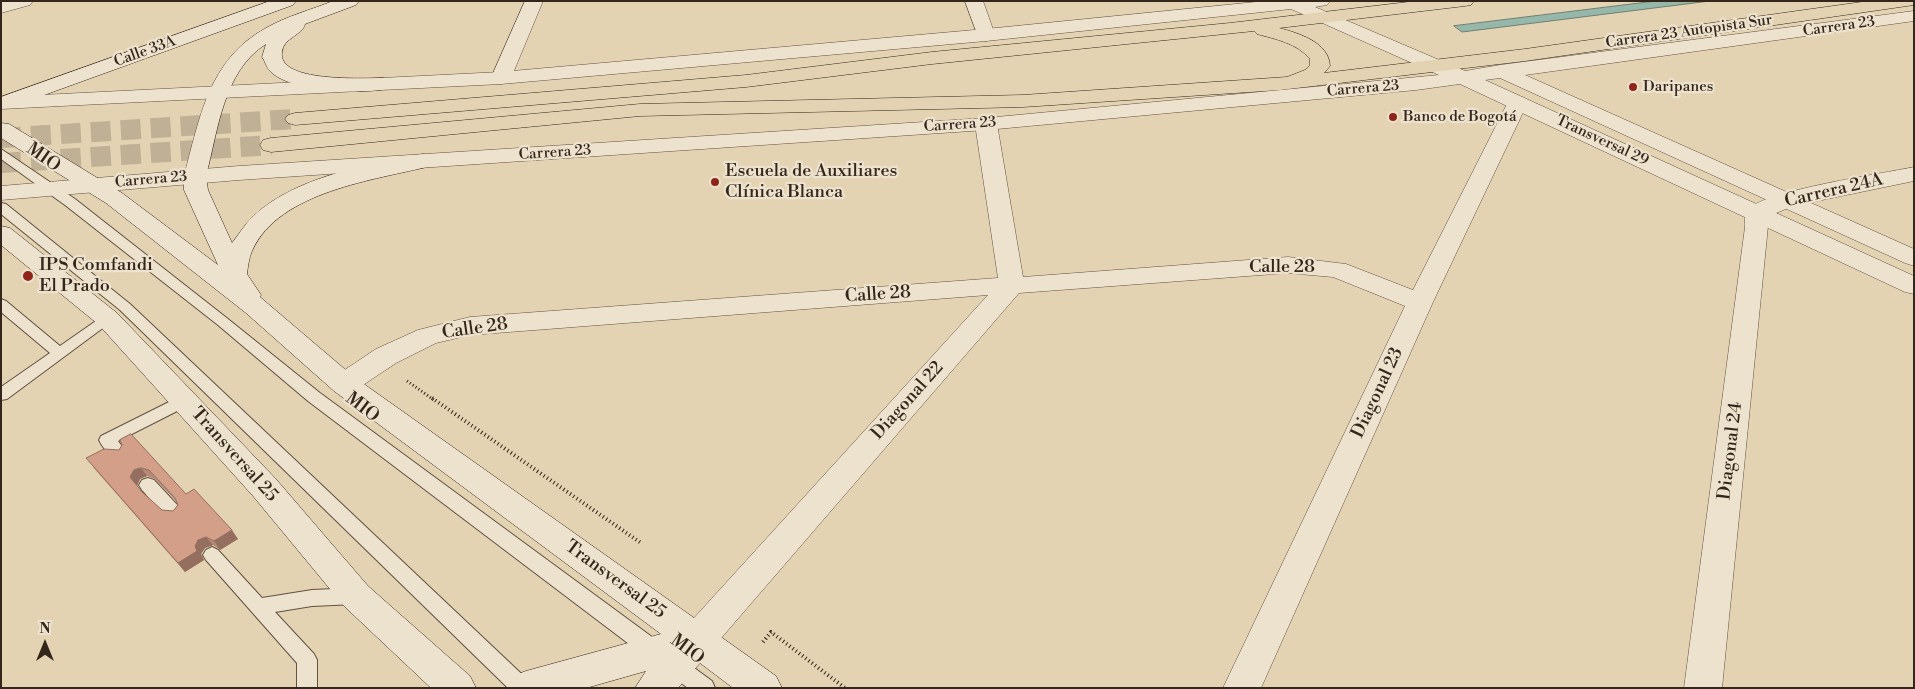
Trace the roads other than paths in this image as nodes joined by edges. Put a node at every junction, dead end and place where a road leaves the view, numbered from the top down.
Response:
1 (24, 1) edge
2 (286, 1) edge
3 (350, 1) edge
4 (534, 1) edge
5 (974, 1) edge
6 (1465, 1) edge
7 (1908, 1) edge
8 (1290, 2) edge
9 (1323, 7) edge
10 (1, 8) edge
11 (329, 9) junction
12 (1352, 14) junction
13 (1914, 16) edge
14 (1230, 28) junction
15 (986, 35) junction
16 (1433, 65) junction
17 (1467, 69) junction
18 (1501, 72) junction
19 (501, 78) junction
20 (383, 84) junction
21 (1280, 84) junction
22 (218, 92) junction
23 (1518, 102) junction
24 (3, 103) edge
25 (295, 119) tunnel mouth
26 (986, 124) junction
27 (1, 129) edge
28 (271, 145) tunnel mouth
29 (1, 153) edge
30 (423, 161) junction
31 (1914, 174) edge
32 (195, 176) junction
33 (96, 185) junction
34 (53, 189) junction
35 (1, 194) edge
36 (1786, 200) junction
37 (1, 207) edge
38 (1757, 214) junction
39 (1, 233) edge
40 (1914, 258) edge
41 (234, 274) junction
42 (1012, 285) junction
43 (1914, 286) edge
44 (1420, 302) junction
45 (1, 304) edge
46 (256, 307) junction
47 (108, 319) junction
48 (59, 353) junction
49 (344, 384) junction
50 (1, 395) edge
51 (185, 400) junction
52 (119, 453) edge
53 (148, 485) dead end
54 (174, 513) edge
55 (212, 555) dead end
56 (356, 596) junction
57 (258, 607) junction
58 (697, 640) junction
59 (661, 668) edge
60 (307, 688) edge
61 (457, 688) edge
62 (522, 688) edge
63 (526, 688) edge
64 (706, 688) edge
65 (763, 688) edge
66 (1242, 688) edge
67 (1703, 688) edge

1 - 10 street
2 - 24 street, Calle 33A
3 - 11 street
4 - 19 street
5 - 15 street
6 - 12 main road
7 - 17 main road, Carrera 23 Autopista Sur
8 - 9 street, Transversal 29
8 - 15 street
9 - 12 main road
9 - 14 main road
9 - 16 street, Transversal 29
11 - 20 street
11 - 22 street
12 - 17 street, Transversal 29
13 - 18 street, Carrera 23
14 - 21 main road
14 - 25 main road
15 - 19 street
16 - 17 street, Transversal 29
16 - 21 main road, Carrera 23
17 - 18 street, Carrera 23
17 - 23 street, Transversal 29
17 - 26 street, Carrera 23
18 - 36 street, Transversal 29
19 - 20 street
20 - 22 street
21 - 28 main road, Carrera 23
22 - 24 street
22 - 32 street, Transversal 25
23 - 38 street, Transversal 29
23 - 44 street, Diagonal 23
26 - 30 street, Carrera 23
26 - 42 street
27 - 33 street, Transversal 25
29 - 34 lane, MIO
30 - 32 street, Carrera 23
30 - 41 street
31 - 36 street, Carrera 24A
32 - 33 street, Carrera 23
32 - 41 street, Transversal 25
33 - 34 street, Carrera 23
33 - 46 street, Transversal 25
34 - 35 street, Carrera 23
34 - 59 lane, MIO
36 - 38 street, Carrera 24A
36 - 40 street, Transversal 29
37 - 62 lane
38 - 43 street, Transversal 29
38 - 67 street, Diagonal 24
39 - 47 street, Transversal 25
41 - 46 street, Transversal 25
42 - 44 street, Calle 28
42 - 49 street, Calle 28
42 - 58 street, Diagonal 22
44 - 66 street, Diagonal 23
45 - 48 lane
46 - 49 street, Transversal 25
47 - 48 lane
47 - 51 street, Transversal 25
48 - 50 lane
49 - 58 street, Transversal 25
51 - 52 lane
51 - 56 street, Transversal 25
53 - 54 lane
55 - 57 lane
56 - 57 lane
56 - 61 street, Transversal 25
57 - 60 lane
58 - 59 street
58 - 65 street, Transversal 25
59 - 63 street
59 - 64 lane, MIO

